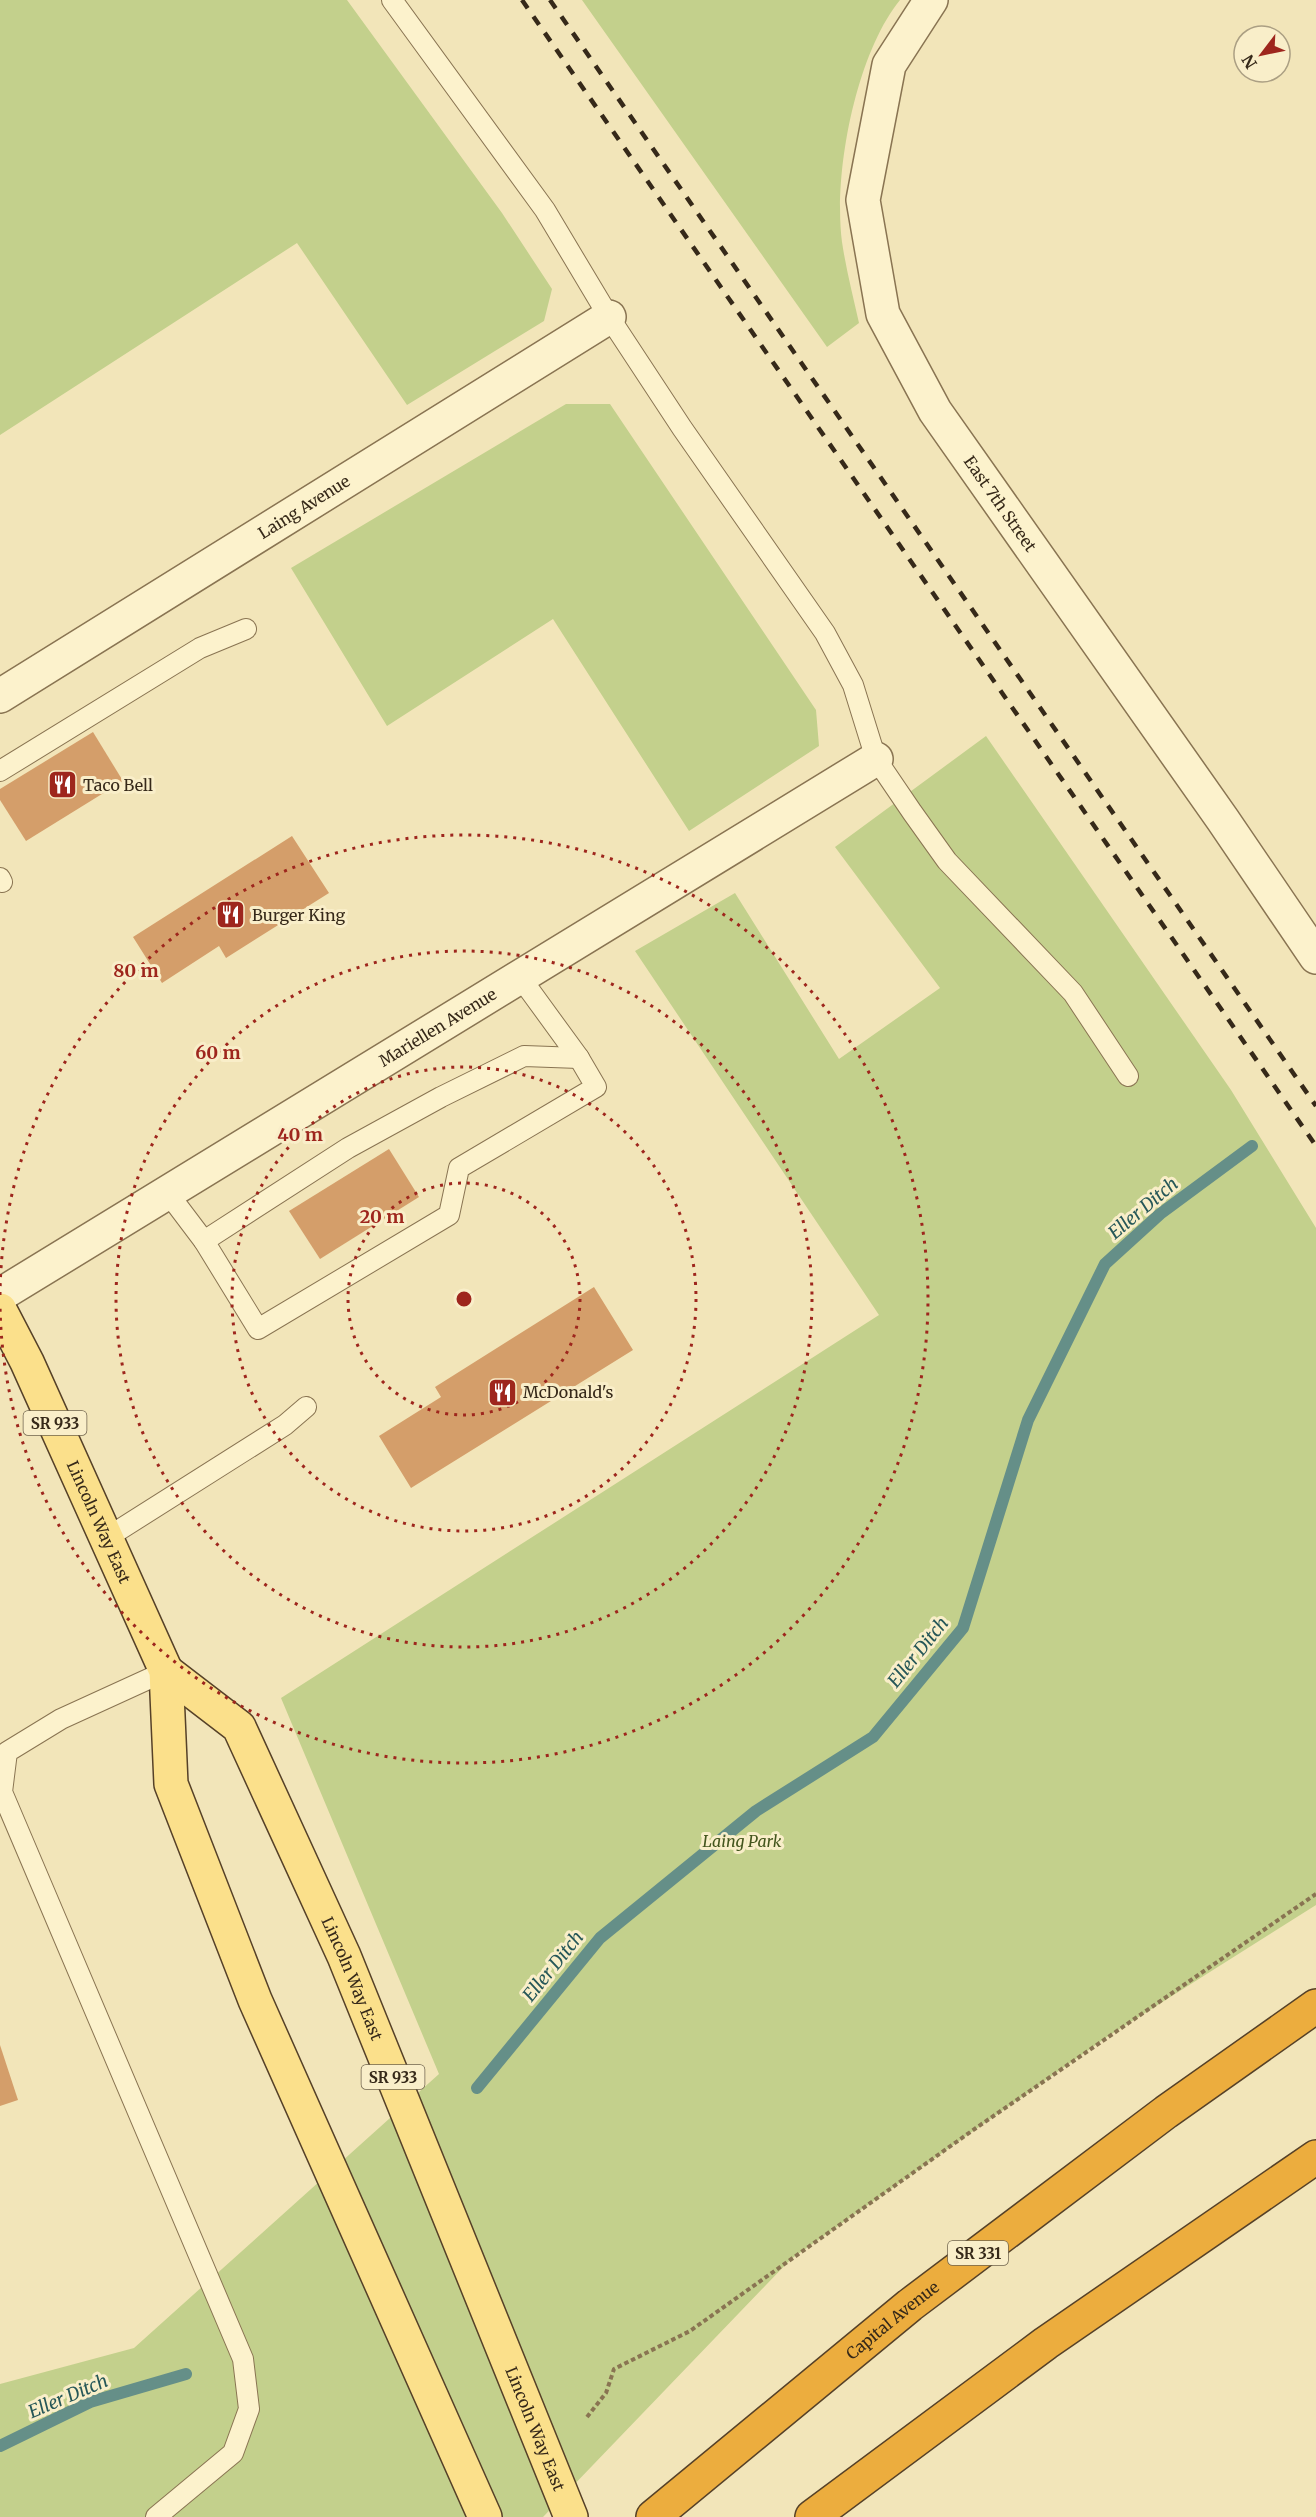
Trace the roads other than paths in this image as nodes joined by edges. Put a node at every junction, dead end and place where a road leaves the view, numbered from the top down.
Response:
1 (392, 0) edge
2 (931, 0) edge
3 (609, 317) junction
4 (246, 629) dead end
5 (0, 696) edge
6 (876, 759) junction
7 (0, 771) edge
8 (1316, 957) edge
9 (520, 977) junction
10 (579, 1058) junction
11 (1128, 1076) dead end
12 (168, 1192) junction
13 (204, 1241) junction
14 (0, 1294) edge
15 (0, 1310) edge
16 (306, 1407) dead end
17 (108, 1538) junction
18 (166, 1671) junction
19 (1316, 2007) edge
20 (1316, 2157) edge
21 (156, 2517) edge
22 (484, 2517) edge
23 (572, 2517) edge
24 (653, 2517) edge
25 (812, 2517) edge

1 - 3 lane
2 - 8 street, East 7th Street
3 - 5 street, Laing Avenue
3 - 6 lane
4 - 7 lane
6 - 9 street, Mariellen Avenue
6 - 11 lane
9 - 10 lane
9 - 12 street, Mariellen Avenue
10 - 13 lane
10 - 13 lane
12 - 13 lane
12 - 14 street, Mariellen Avenue
15 - 17 main road, Lincoln Way East / SR 933
16 - 17 lane
17 - 18 main road, Lincoln Way East / SR 933
18 - 21 lane
18 - 22 main road, Lincoln Way East / SR 933
18 - 23 main road, Lincoln Way East / SR 933
19 - 24 highway, Capital Avenue / SR 331
20 - 25 highway

